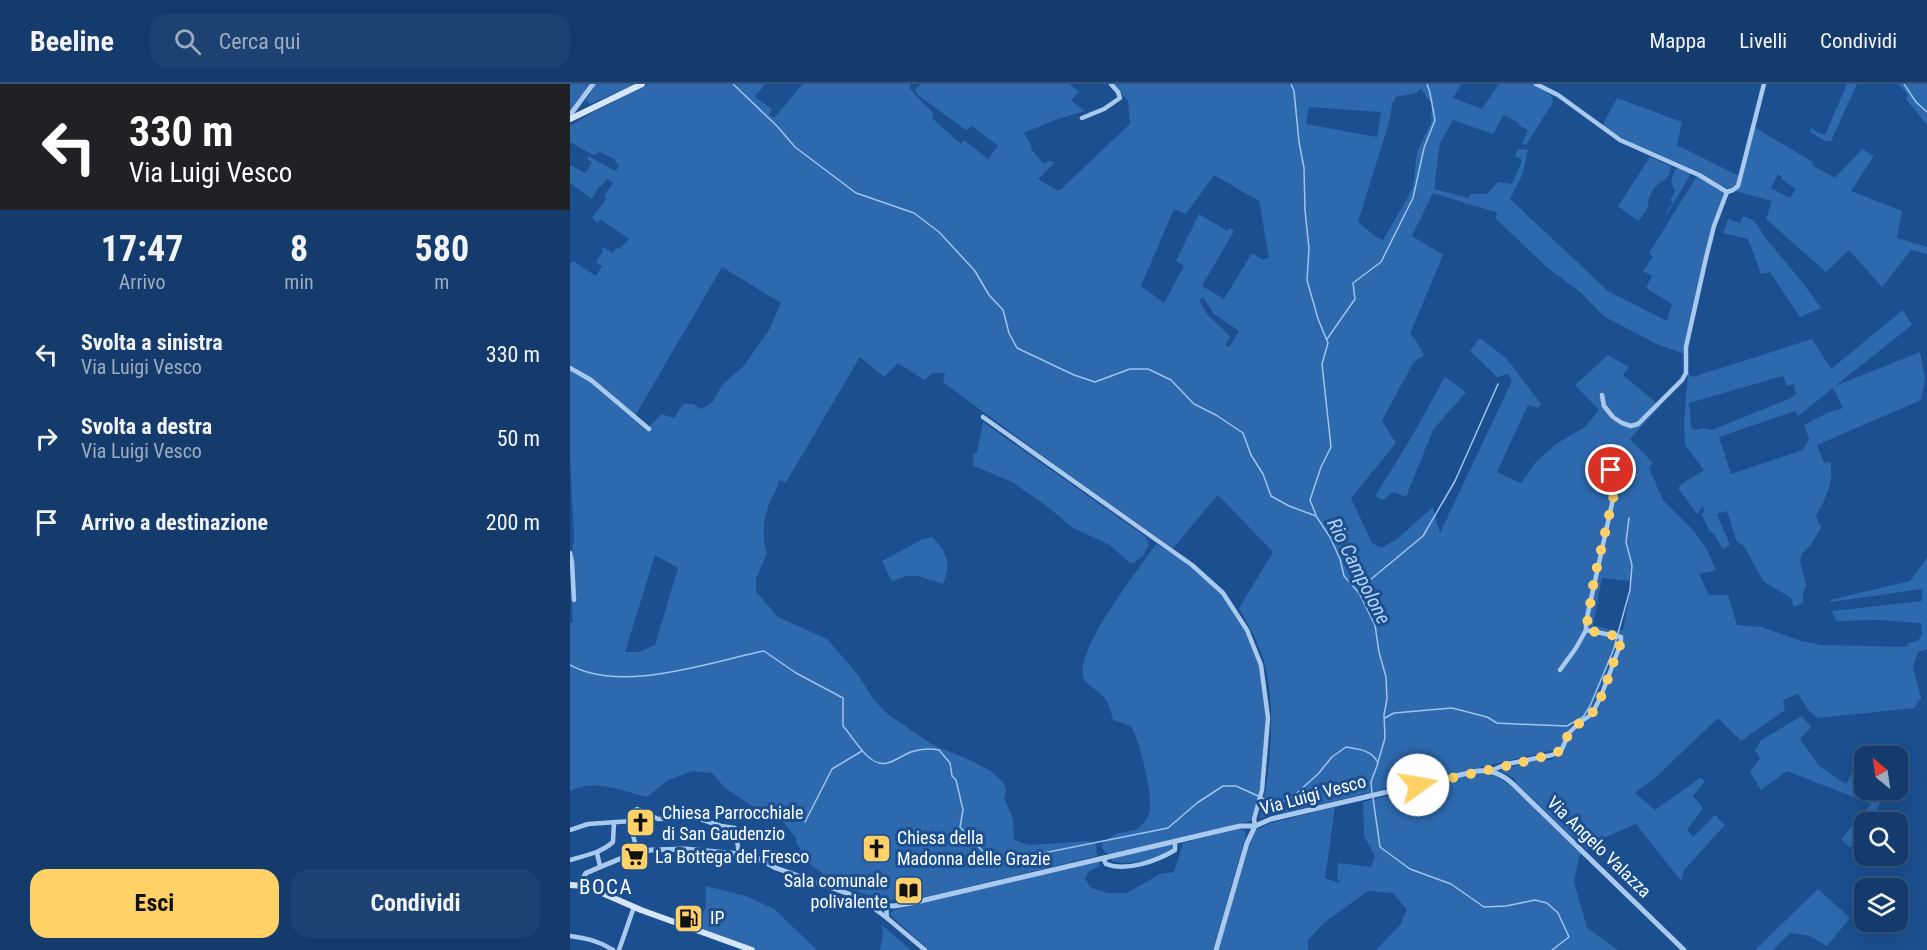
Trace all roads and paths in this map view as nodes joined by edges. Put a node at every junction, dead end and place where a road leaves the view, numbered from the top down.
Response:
1 (593, 84) edge
2 (642, 84) edge
3 (1111, 84) edge
4 (1536, 84) edge
5 (1764, 84) edge
6 (580, 100) junction
7 (590, 110) junction
8 (570, 115) edge
9 (1082, 117) dead end
10 (570, 119) edge
11 (1727, 192) junction
12 (570, 368) edge
13 (1602, 395) dead end
14 (983, 417) dead end
15 (649, 429) dead end
16 (1611, 470) dead end
17 (570, 553) edge
18 (574, 600) dead end
19 (1586, 630) junction
20 (1560, 670) dead end
21 (1490, 771) junction
22 (632, 821) junction
23 (614, 822) junction
24 (1255, 826) junction
25 (570, 830) edge
26 (1175, 842) junction
27 (639, 852) junction
28 (597, 853) junction
29 (739, 854) junction
30 (1103, 858) junction
31 (570, 860) edge
32 (600, 866) junction
33 (580, 884) junction
34 (570, 885) edge
35 (857, 896) junction
36 (886, 906) junction
37 (634, 907) junction
38 (887, 918) junction
39 (570, 936) edge
40 (614, 950) edge
41 (619, 950) edge
42 (752, 950) edge
43 (925, 950) edge
44 (1216, 950) edge
45 (1684, 950) edge

1 - 6 street
2 - 7 main road
3 - 9 street
4 - 11 street
5 - 11 street
6 - 7 street
6 - 8 street
7 - 10 main road
11 - 13 street
12 - 15 street
14 - 24 street
16 - 19 street
17 - 18 street
19 - 20 street
19 - 21 street, Via Luigi Vesco
21 - 24 street, Via Luigi Vesco
21 - 45 street, Via Angelo Valazza
22 - 23 street
22 - 27 street
22 - 29 street
23 - 25 street
23 - 28 street
24 - 26 street, Via Luigi Vesco
24 - 44 street
26 - 30 street, Via Luigi Vesco
26 - 30 street
27 - 29 street
27 - 32 street
28 - 31 street
28 - 32 street
29 - 35 street
30 - 36 street, Via Luigi Vesco
32 - 33 street
33 - 34 main road
33 - 37 main road
35 - 36 street
35 - 38 street
36 - 38 street
37 - 41 street
37 - 42 main road
38 - 43 street
39 - 40 street

